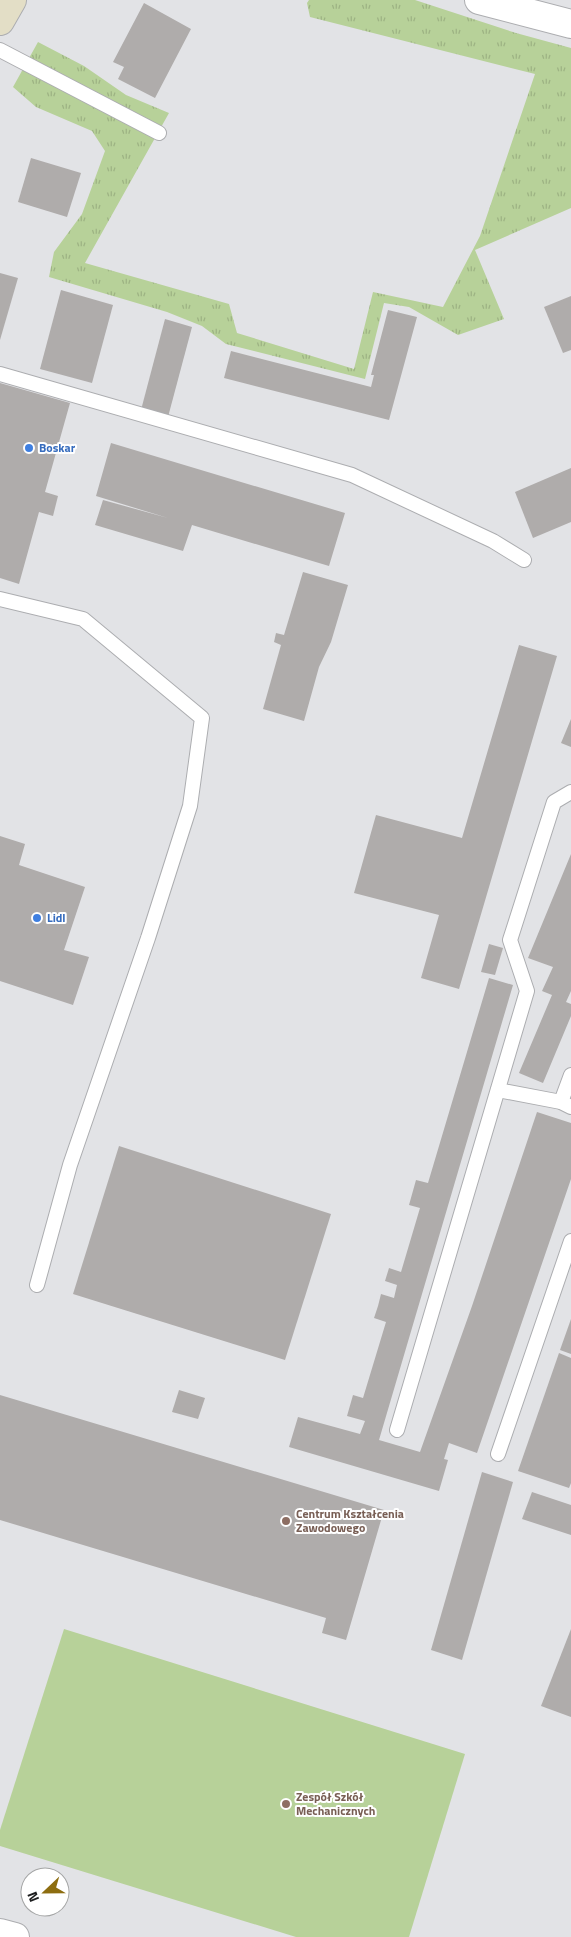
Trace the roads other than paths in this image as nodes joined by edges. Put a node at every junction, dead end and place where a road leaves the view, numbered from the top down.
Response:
1 (12, 0) edge
2 (479, 0) edge
3 (531, 6) edge
4 (0, 21) edge
5 (571, 24) edge
6 (0, 50) edge
7 (158, 133) dead end
8 (0, 374) edge
9 (524, 560) dead end
10 (0, 598) edge
11 (571, 792) edge
12 (571, 1075) edge
13 (498, 1090) junction
14 (566, 1105) edge
15 (571, 1241) edge
16 (37, 1285) dead end
17 (397, 1430) dead end
18 (498, 1454) dead end
19 (0, 1933) edge
20 (15, 1937) edge

1 - 4 street
2 - 3 street
3 - 5 street
6 - 7 lane
8 - 9 lane
10 - 16 lane
11 - 13 lane
12 - 14 lane
13 - 14 lane
13 - 17 lane
15 - 18 lane
19 - 20 street

